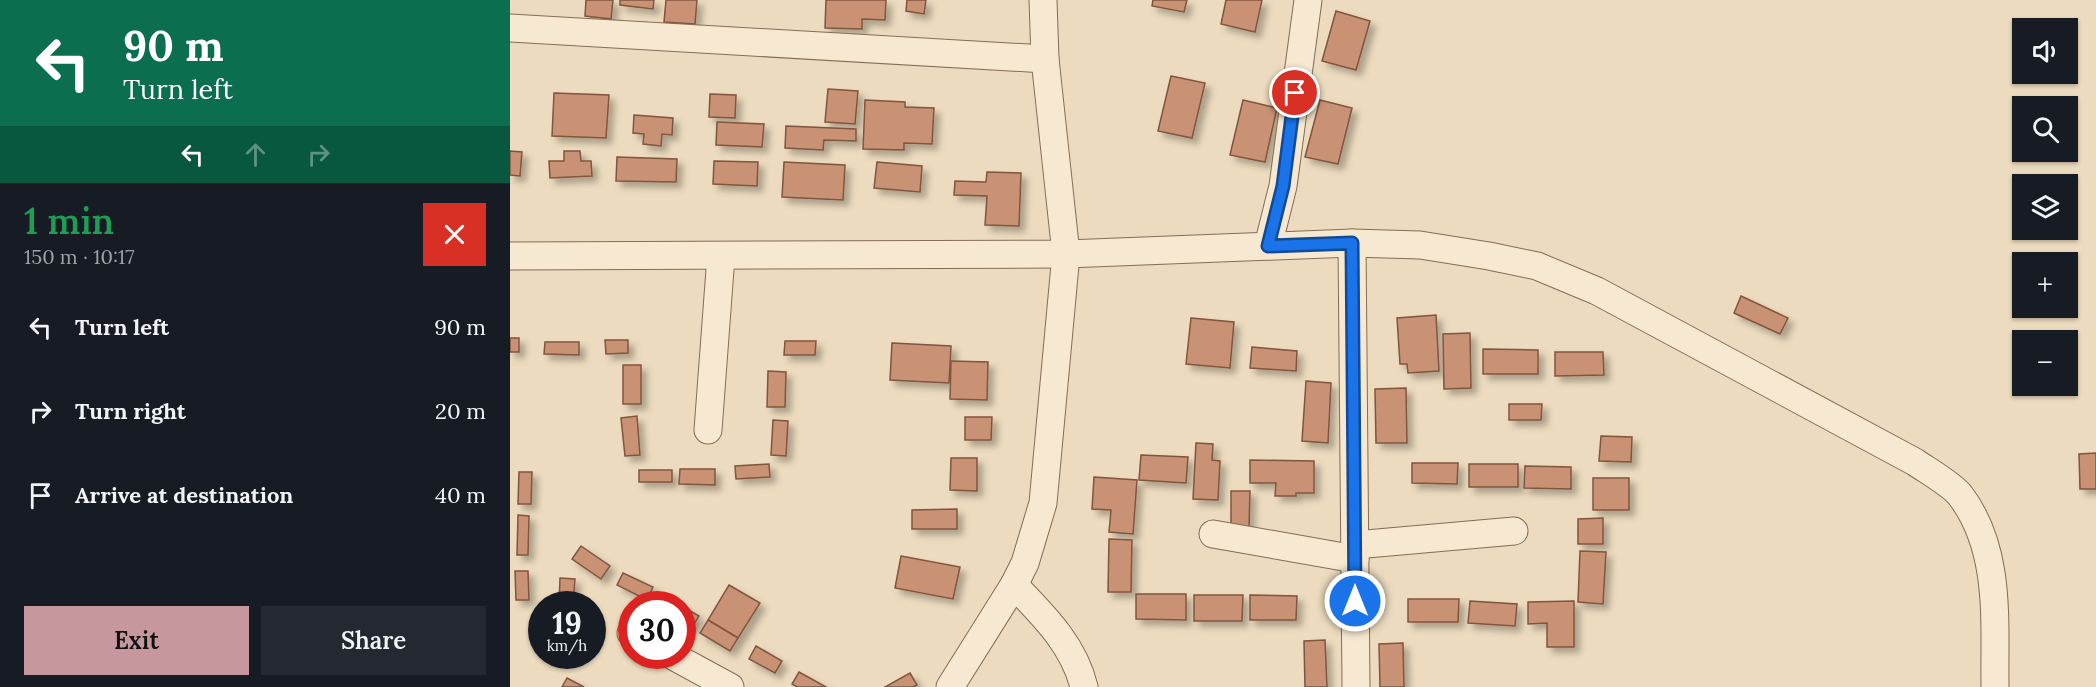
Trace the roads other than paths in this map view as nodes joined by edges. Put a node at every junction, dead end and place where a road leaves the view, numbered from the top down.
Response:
1 (1043, 0) edge
2 (1308, 0) edge
3 (510, 28) edge
4 (1045, 59) junction
5 (1352, 243) junction
6 (1268, 246) junction
7 (1066, 254) junction
8 (510, 256) edge
9 (721, 256) junction
10 (708, 430) dead end
11 (1514, 531) dead end
12 (1214, 534) dead end
13 (1355, 552) junction
14 (1014, 585) junction
15 (696, 669) edge
16 (730, 687) edge
17 (950, 687) edge
18 (1084, 687) edge
19 (1356, 687) edge
20 (1995, 687) edge

1 - 4 street
2 - 6 street
3 - 4 street
4 - 7 street
5 - 6 street
5 - 13 street
5 - 20 street
6 - 7 street
7 - 9 street
7 - 14 street
8 - 9 street
9 - 10 street
11 - 13 street
12 - 13 street
13 - 19 street
14 - 17 street
14 - 18 street
15 - 16 street

